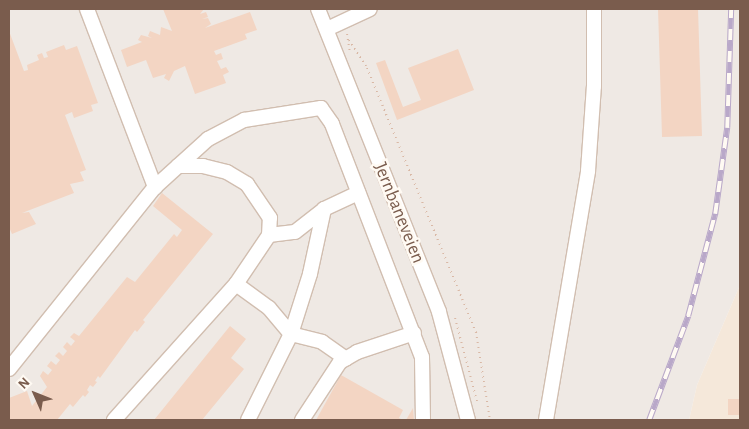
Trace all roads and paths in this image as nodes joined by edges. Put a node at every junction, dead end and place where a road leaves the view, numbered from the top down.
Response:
1 (87, 9) edge
2 (318, 9) edge
3 (370, 9) edge
4 (594, 9) edge
5 (327, 29) junction
6 (349, 40) dead end
7 (178, 166) junction
8 (155, 187) junction
9 (358, 193) junction
10 (324, 209) junction
11 (269, 235) junction
12 (236, 284) junction
13 (414, 333) junction
14 (291, 334) junction
15 (346, 359) junction
16 (9, 369) edge
17 (114, 420) edge
18 (248, 420) edge
19 (302, 420) edge
20 (423, 420) edge
21 (468, 420) edge
22 (490, 420) edge
23 (546, 420) edge

1 - 8 street
2 - 5 street, Jernbaneveien
3 - 5 street
4 - 23 street
5 - 21 street, Jernbaneveien
6 - 22 path
7 - 8 street
7 - 9 street
7 - 11 street
8 - 16 street
9 - 10 street
9 - 13 street
10 - 11 street
10 - 14 street
11 - 12 street
12 - 14 street
12 - 17 street
13 - 15 street
13 - 20 street
14 - 15 street
14 - 18 street
15 - 19 street

